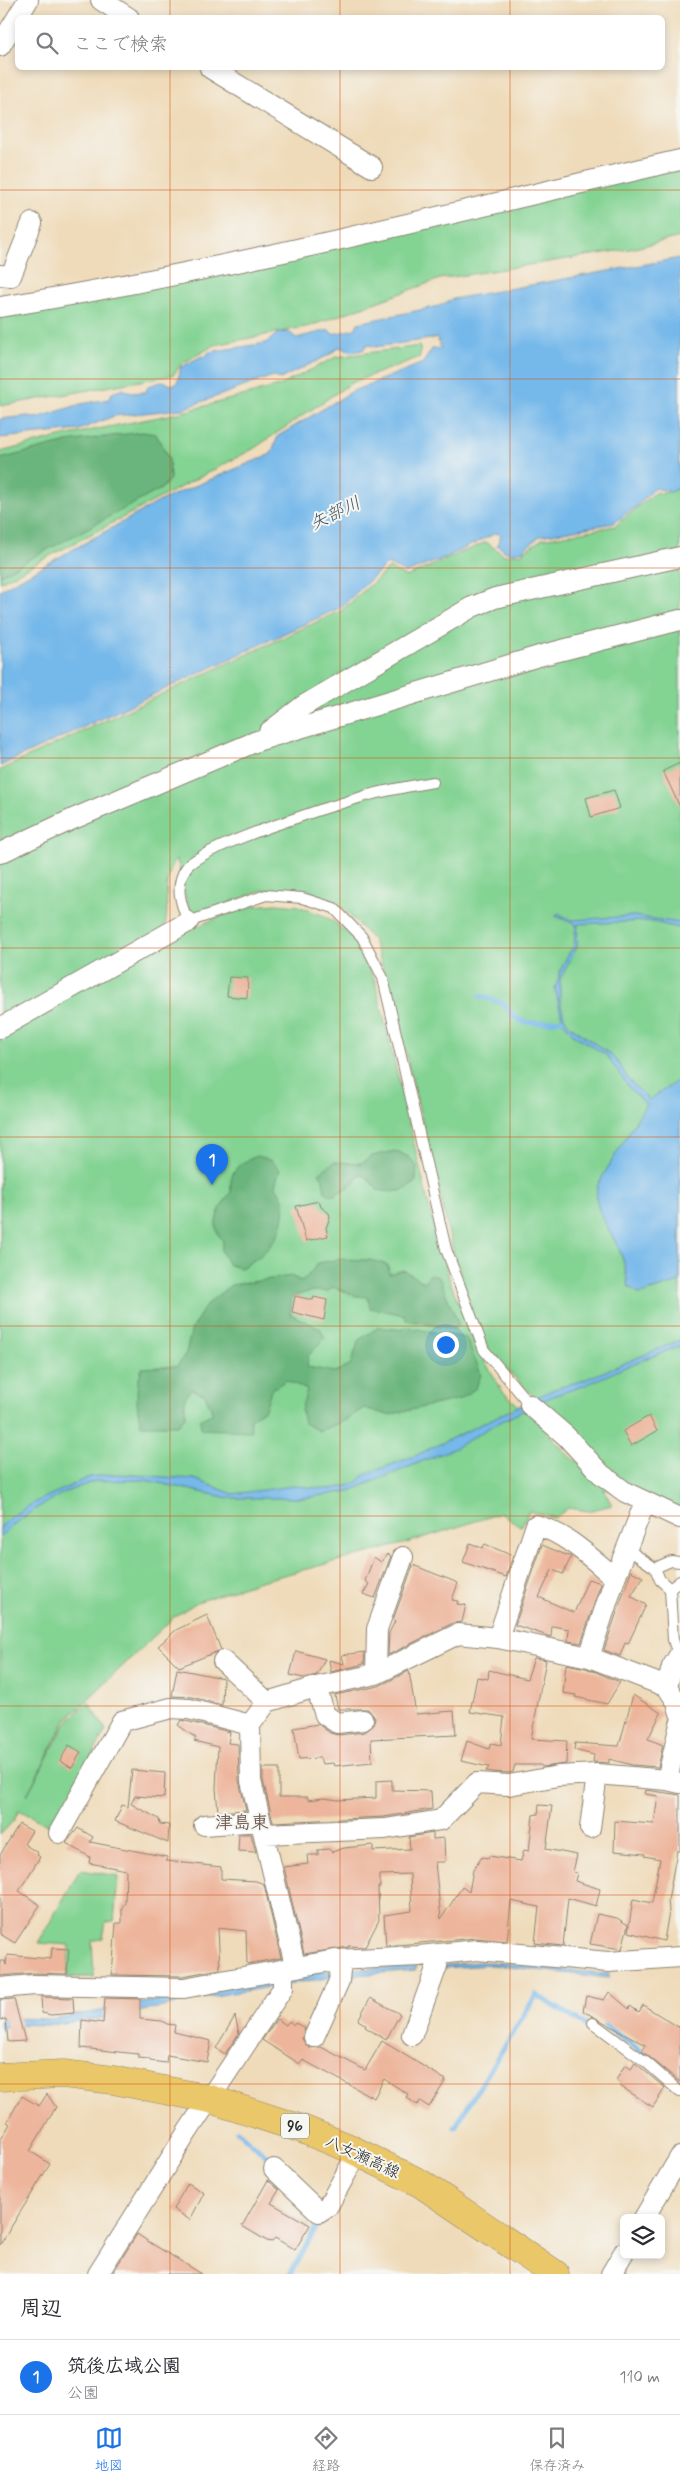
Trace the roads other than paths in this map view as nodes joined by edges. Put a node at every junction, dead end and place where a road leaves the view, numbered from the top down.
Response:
1 (28, 0) edge
2 (101, 0) edge
3 (19, 15) edge
4 (124, 15) edge
5 (15, 21) edge
6 (0, 46) edge
7 (213, 70) edge
8 (680, 160) edge
9 (372, 167) dead end
10 (32, 222) dead end
11 (0, 275) edge
12 (0, 307) edge
13 (680, 556) edge
14 (680, 620) edge
15 (257, 741) junction
16 (433, 782) dead end
17 (0, 853) edge
18 (188, 922) junction
19 (0, 1028) edge
20 (530, 1405) joint
21 (645, 1502) junction
22 (680, 1518) edge
23 (626, 1548) junction
24 (403, 1557) dead end
25 (680, 1562) edge
26 (655, 1568) junction
27 (615, 1578) junction
28 (680, 1581) edge
29 (670, 1590) junction
30 (498, 1638) junction
31 (679, 1654) edge
32 (589, 1657) junction
33 (223, 1661) dead end
34 (376, 1674) junction
35 (316, 1687) junction
36 (667, 1687) junction
37 (267, 1702) junction
38 (680, 1712) edge
39 (363, 1720) dead end
40 (680, 1724) edge
41 (250, 1725) junction
42 (597, 1774) junction
43 (674, 1781) edge
44 (204, 1825) dead end
45 (262, 1828) junction
46 (590, 1828) dead end
47 (59, 1833) dead end
48 (438, 1954) junction
49 (680, 1957) edge
50 (341, 1960) junction
51 (289, 1967) junction
52 (0, 1988) edge
53 (592, 2023) dead end
54 (412, 2035) dead end
55 (314, 2037) dead end
56 (0, 2077) edge
57 (680, 2092) edge
58 (210, 2099) junction
59 (358, 2152) junction
60 (680, 2157) edge
61 (274, 2169) dead end
62 (646, 2214) edge
63 (620, 2259) edge
64 (98, 2274) edge
65 (555, 2274) edge
66 (611, 2274) edge

1 - 3 street
2 - 4 street
5 - 6 street
7 - 9 street
8 - 12 street
10 - 11 street
13 - 15 street
14 - 15 street
15 - 17 street
16 - 18 lane
18 - 19 street
18 - 20 lane
20 - 21 street
21 - 22 street
21 - 23 street
23 - 26 lane
23 - 27 street
24 - 34 street
25 - 26 lane
26 - 29 lane
27 - 30 street
27 - 32 street
28 - 29 lane
29 - 31 lane
30 - 32 street
30 - 34 street
31 - 36 street
32 - 36 street
33 - 37 street
34 - 35 street
35 - 37 street
35 - 39 street
36 - 38 street
37 - 41 street
40 - 43 street
41 - 45 street
41 - 47 street
42 - 43 street
42 - 45 street
42 - 46 street
44 - 45 street
45 - 51 street
48 - 49 street
48 - 50 street
48 - 54 street
50 - 51 street
50 - 55 street
51 - 52 street
51 - 58 street
53 - 57 lane
56 - 58 main road, 八女瀬高線 / 96
58 - 59 main road, 八女瀬高線 / 96
58 - 64 street
59 - 61 street
59 - 65 main road, 八女瀬高線 / 96
60 - 62 street
63 - 66 street

